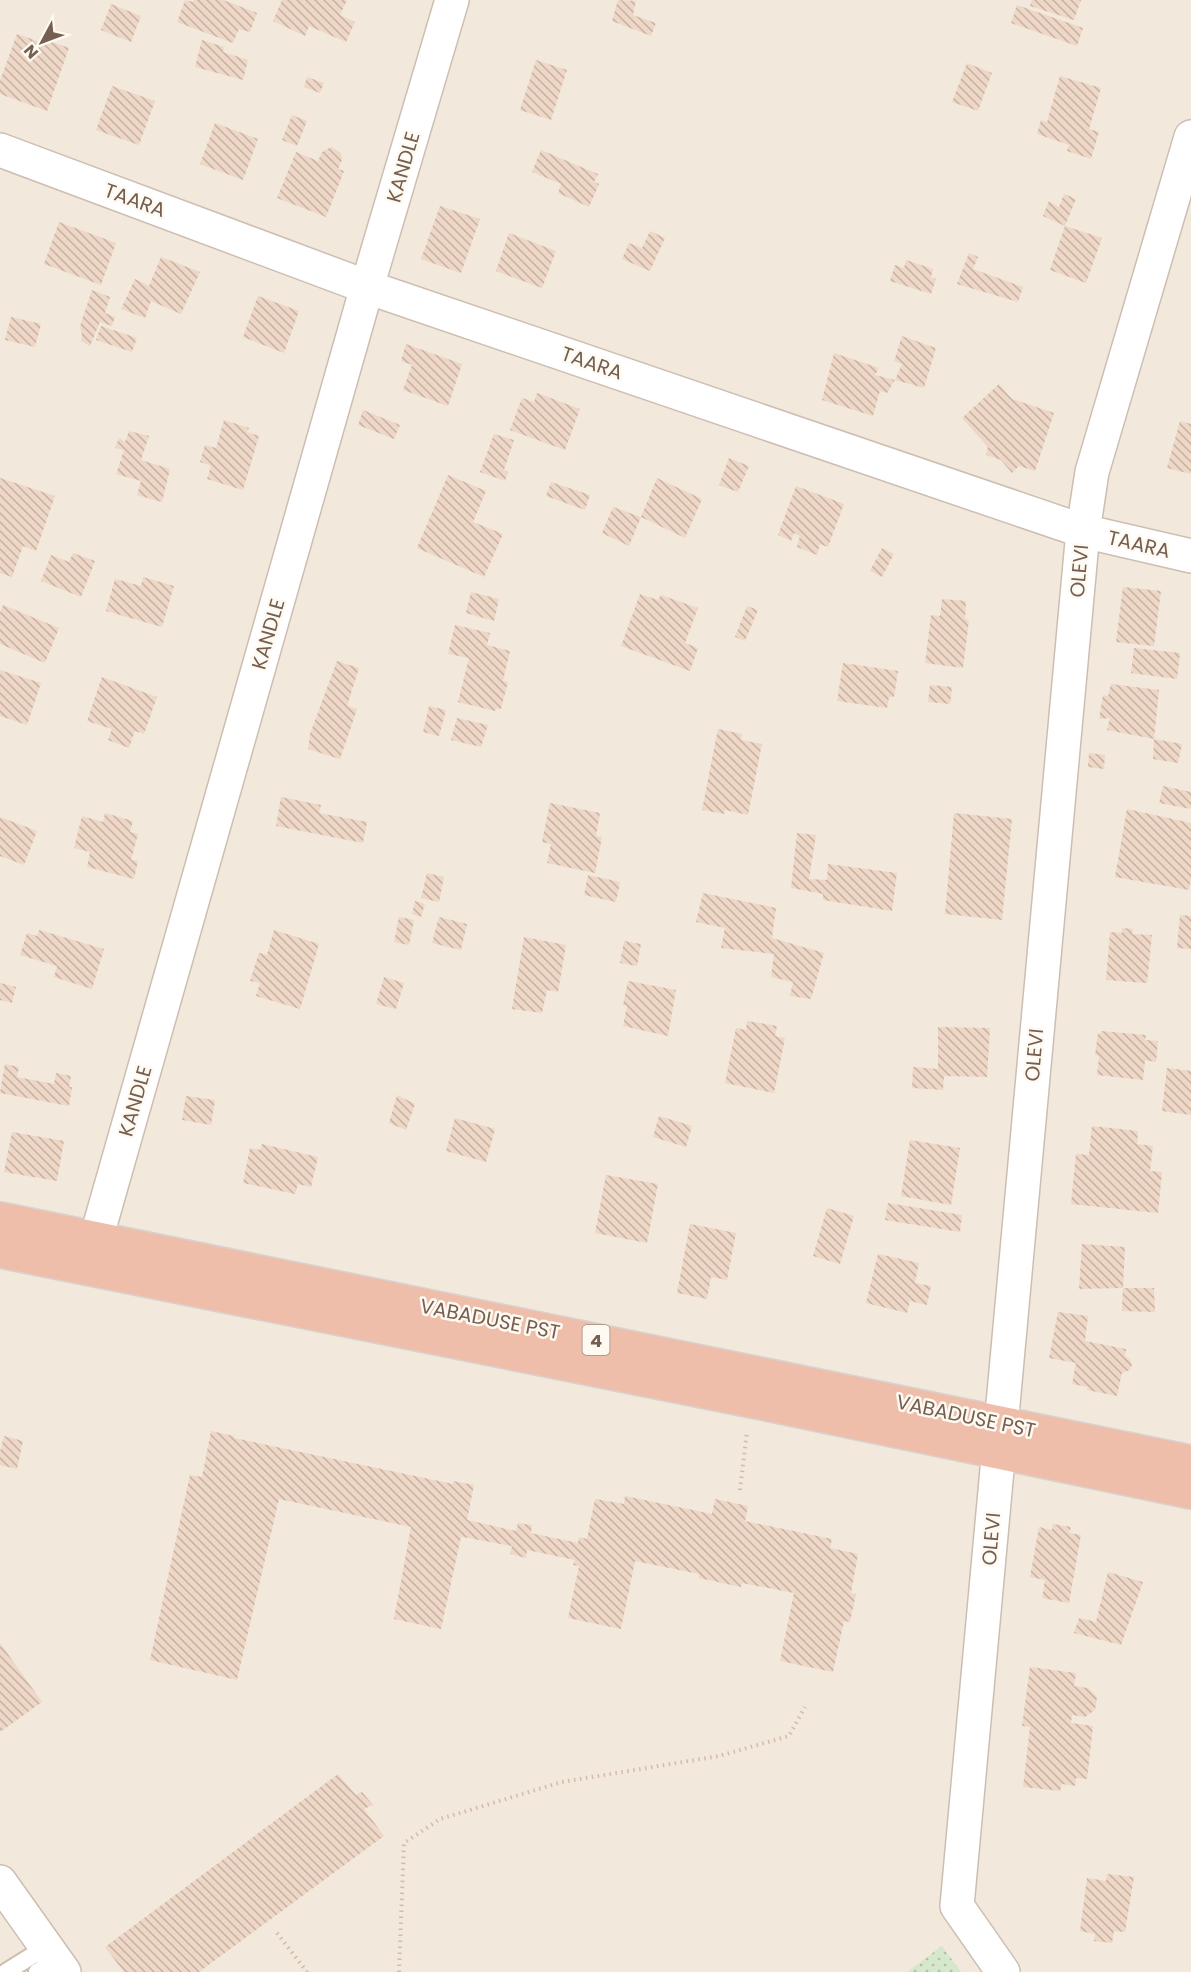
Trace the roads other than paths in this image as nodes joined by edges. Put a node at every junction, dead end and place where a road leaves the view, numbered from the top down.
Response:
1 (452, 0) edge
2 (1191, 138) edge
3 (0, 150) edge
4 (367, 287) junction
5 (1083, 531) junction
6 (1191, 556) edge
7 (0, 1219) edge
8 (0, 1251) edge
9 (93, 1254) junction
10 (1000, 1438) junction
11 (1191, 1462) edge
12 (1191, 1492) edge
13 (0, 1882) edge
14 (51, 1963) edge
15 (6, 1972) edge
16 (1003, 1972) edge

1 - 4 street, KANDLE
2 - 5 street, OLEVI
3 - 4 street, TAARA
4 - 5 street, TAARA
4 - 9 street, KANDLE
5 - 6 street, TAARA
5 - 10 street, OLEVI
7 - 9 highway, VABADUSE PST / 4
8 - 9 highway, VABADUSE PST / 4
9 - 10 highway, VABADUSE PST / 4
10 - 11 highway, VABADUSE PST / 4
10 - 12 highway, VABADUSE PST / 4
10 - 16 street, OLEVI
13 - 14 street
14 - 15 lane

